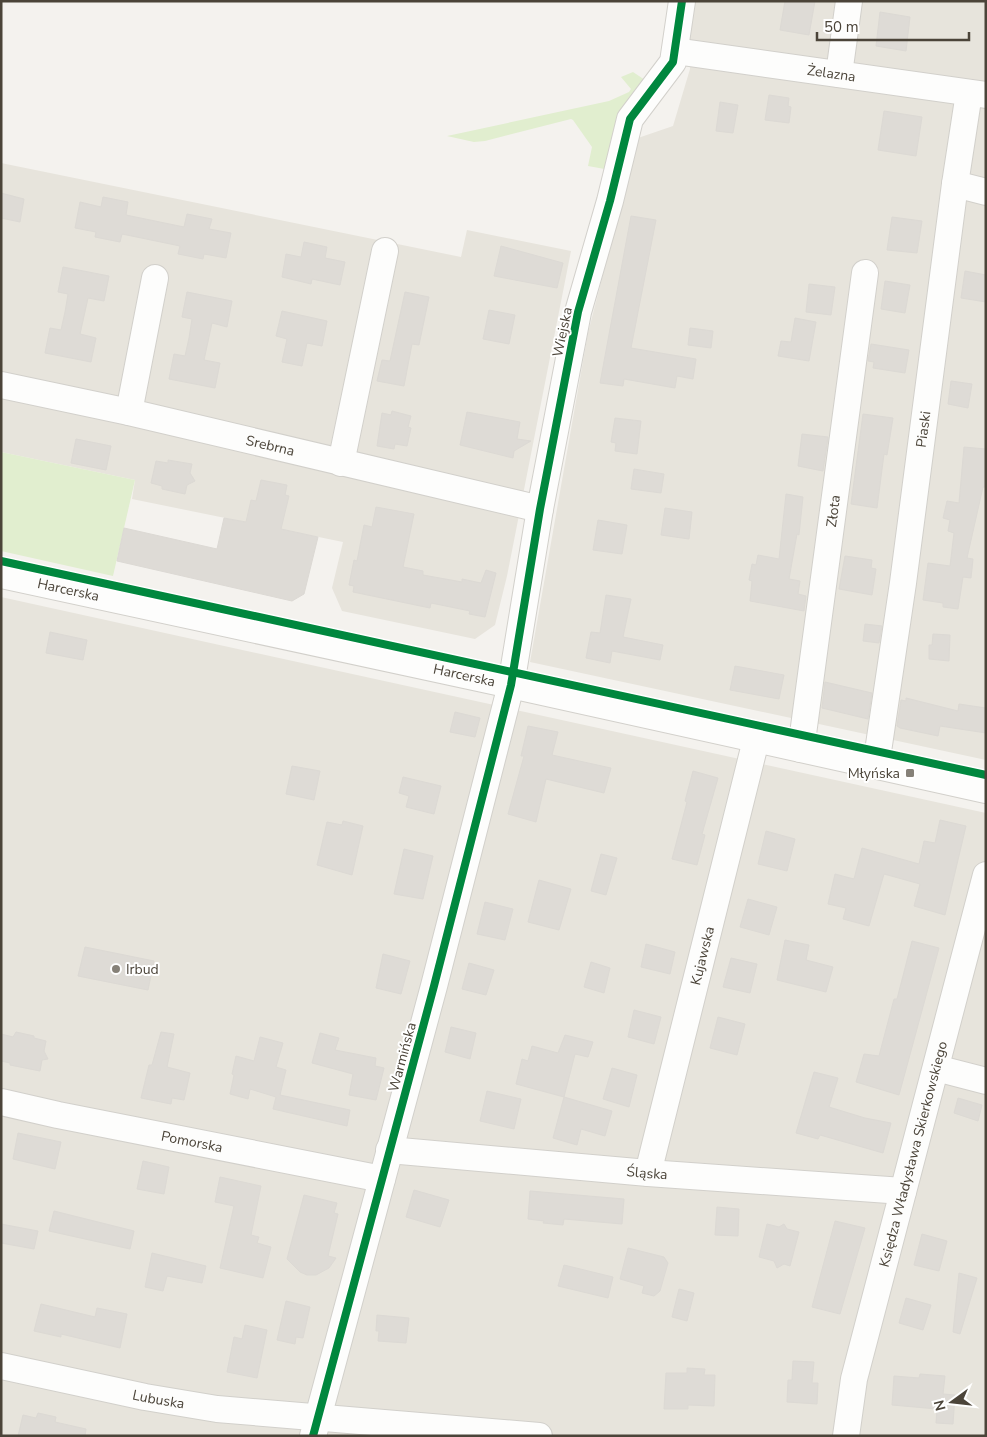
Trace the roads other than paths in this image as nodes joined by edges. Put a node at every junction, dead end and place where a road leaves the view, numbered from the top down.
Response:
1 (682, 1) edge
2 (849, 1) edge
3 (675, 51) junction
4 (839, 74) junction
5 (977, 94) edge
6 (955, 184) junction
7 (986, 192) edge
8 (385, 250) dead end
9 (865, 273) dead end
10 (155, 278) dead end
11 (1, 385) edge
12 (129, 412) junction
13 (341, 463) junction
14 (540, 509) junction
15 (1, 575) edge
16 (511, 685) junction
17 (756, 740) junction
18 (802, 749) junction
19 (876, 764) junction
20 (986, 790) edge
21 (986, 875) edge
22 (936, 1068) junction
23 (986, 1081) edge
24 (1, 1102) edge
25 (389, 1150) junction
26 (648, 1173) junction
27 (382, 1179) junction
28 (903, 1191) junction
29 (1, 1366) edge
30 (316, 1427) edge
31 (539, 1436) edge
32 (846, 1436) edge

1 - 3 street, Wiejska
2 - 4 street
3 - 4 street, Żelazna
3 - 14 street, Wiejska
4 - 5 street, Żelazna
5 - 6 street, Piaski
6 - 7 street
6 - 19 street, Piaski
8 - 13 street
9 - 18 street, Złota
10 - 12 street
11 - 12 street, Srebrna
12 - 13 street, Srebrna
13 - 14 street, Srebrna
14 - 16 street, Wiejska
15 - 16 street, Harcerska
16 - 17 street, Harcerska
16 - 25 street, Warmińska
17 - 18 street, Harcerska
17 - 26 street, Kujawska
18 - 19 street, Harcerska
19 - 20 street, Harcerska
21 - 22 street, Księdza Władysława Skierkowskiego
22 - 23 street
22 - 28 street, Księdza Władysława Skierkowskiego
24 - 27 street, Pomorska
25 - 26 street, Śląska
25 - 27 street, Warmińska
26 - 28 street, Śląska
27 - 30 street, Warmińska
28 - 32 street, Księdza Władysława Skierkowskiego
29 - 30 street, Lubuska
30 - 31 street, Lubuska

